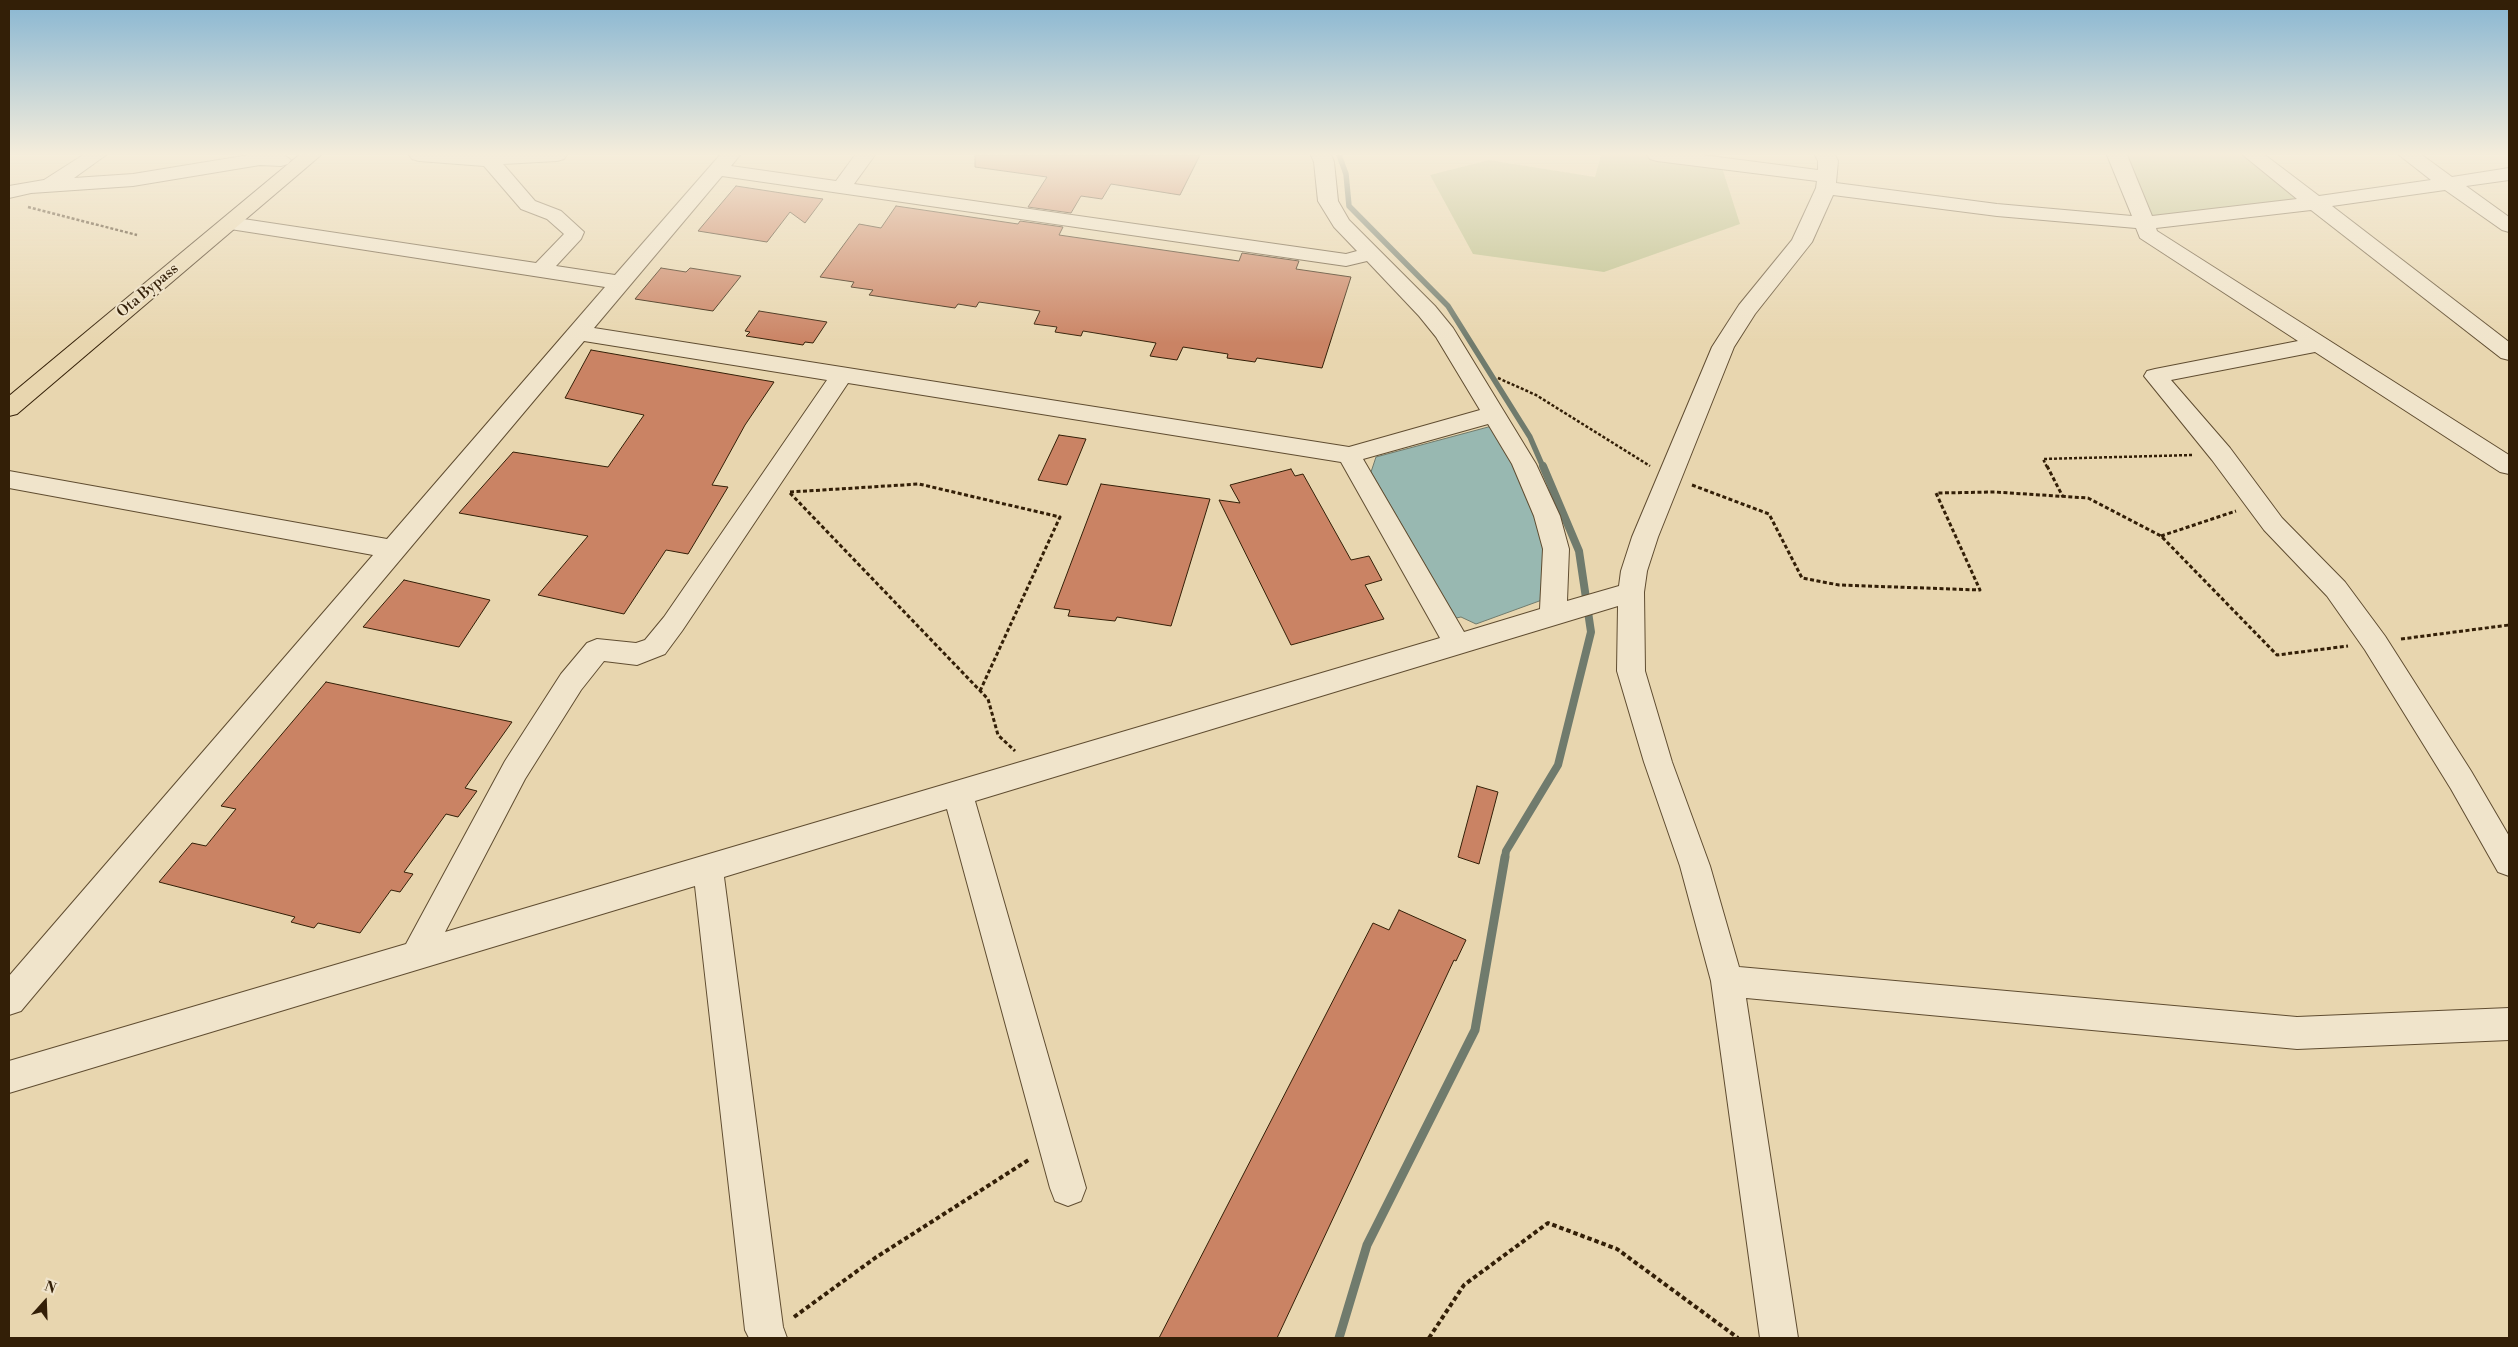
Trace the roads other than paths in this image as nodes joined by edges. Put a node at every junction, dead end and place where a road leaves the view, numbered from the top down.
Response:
1 (211, 218) edge
2 (236, 218) edge
3 (557, 218) edge
4 (677, 218) edge
5 (1046, 218) edge
6 (1338, 218) edge
7 (1810, 218) edge
8 (2086, 218) edge
9 (2143, 218) edge
10 (2189, 218) edge
11 (2334, 218) edge
12 (2498, 218) edge
13 (230, 223) junction
14 (2145, 223) junction
15 (2509, 226) edge
16 (1371, 254) junction
17 (540, 271) junction
18 (622, 283) junction
19 (579, 333) junction
20 (2320, 344) junction
21 (2509, 353) edge
22 (842, 375) junction
23 (9, 385) edge
24 (9, 408) edge
25 (1494, 414) junction
26 (1349, 455) junction
27 (2509, 466) edge
28 (9, 479) edge
29 (394, 550) junction
30 (1631, 592) junction
31 (1575, 609) junction
32 (1457, 644) junction
33 (958, 794) junction
34 (2509, 863) edge
35 (708, 868) junction
36 (417, 954) junction
37 (1727, 981) junction
38 (9, 1000) edge
39 (2509, 1024) edge
40 (9, 1077) edge
41 (1068, 1188) dead end
42 (768, 1337) edge
43 (1779, 1338) edge

1 - 23 highway, Ota Bypass
2 - 13 highway, Ota Bypass
3 - 17 street
4 - 18 street
5 - 16 street
6 - 16 street
7 - 30 street
8 - 14 street
9 - 14 street
10 - 14 street
11 - 21 street
12 - 15 street
13 - 17 street
13 - 24 highway, Ota Bypass
14 - 20 street
16 - 25 street
17 - 18 street
18 - 19 street
19 - 22 street
19 - 29 street
20 - 27 street
20 - 34 street
22 - 26 street
22 - 36 street
25 - 26 street
25 - 31 street
26 - 32 street
28 - 29 street
29 - 38 street
30 - 31 street
30 - 37 street
31 - 32 street
32 - 33 street
33 - 35 street
33 - 41 street
35 - 36 street
35 - 42 street
36 - 40 street
37 - 39 street
37 - 43 street

